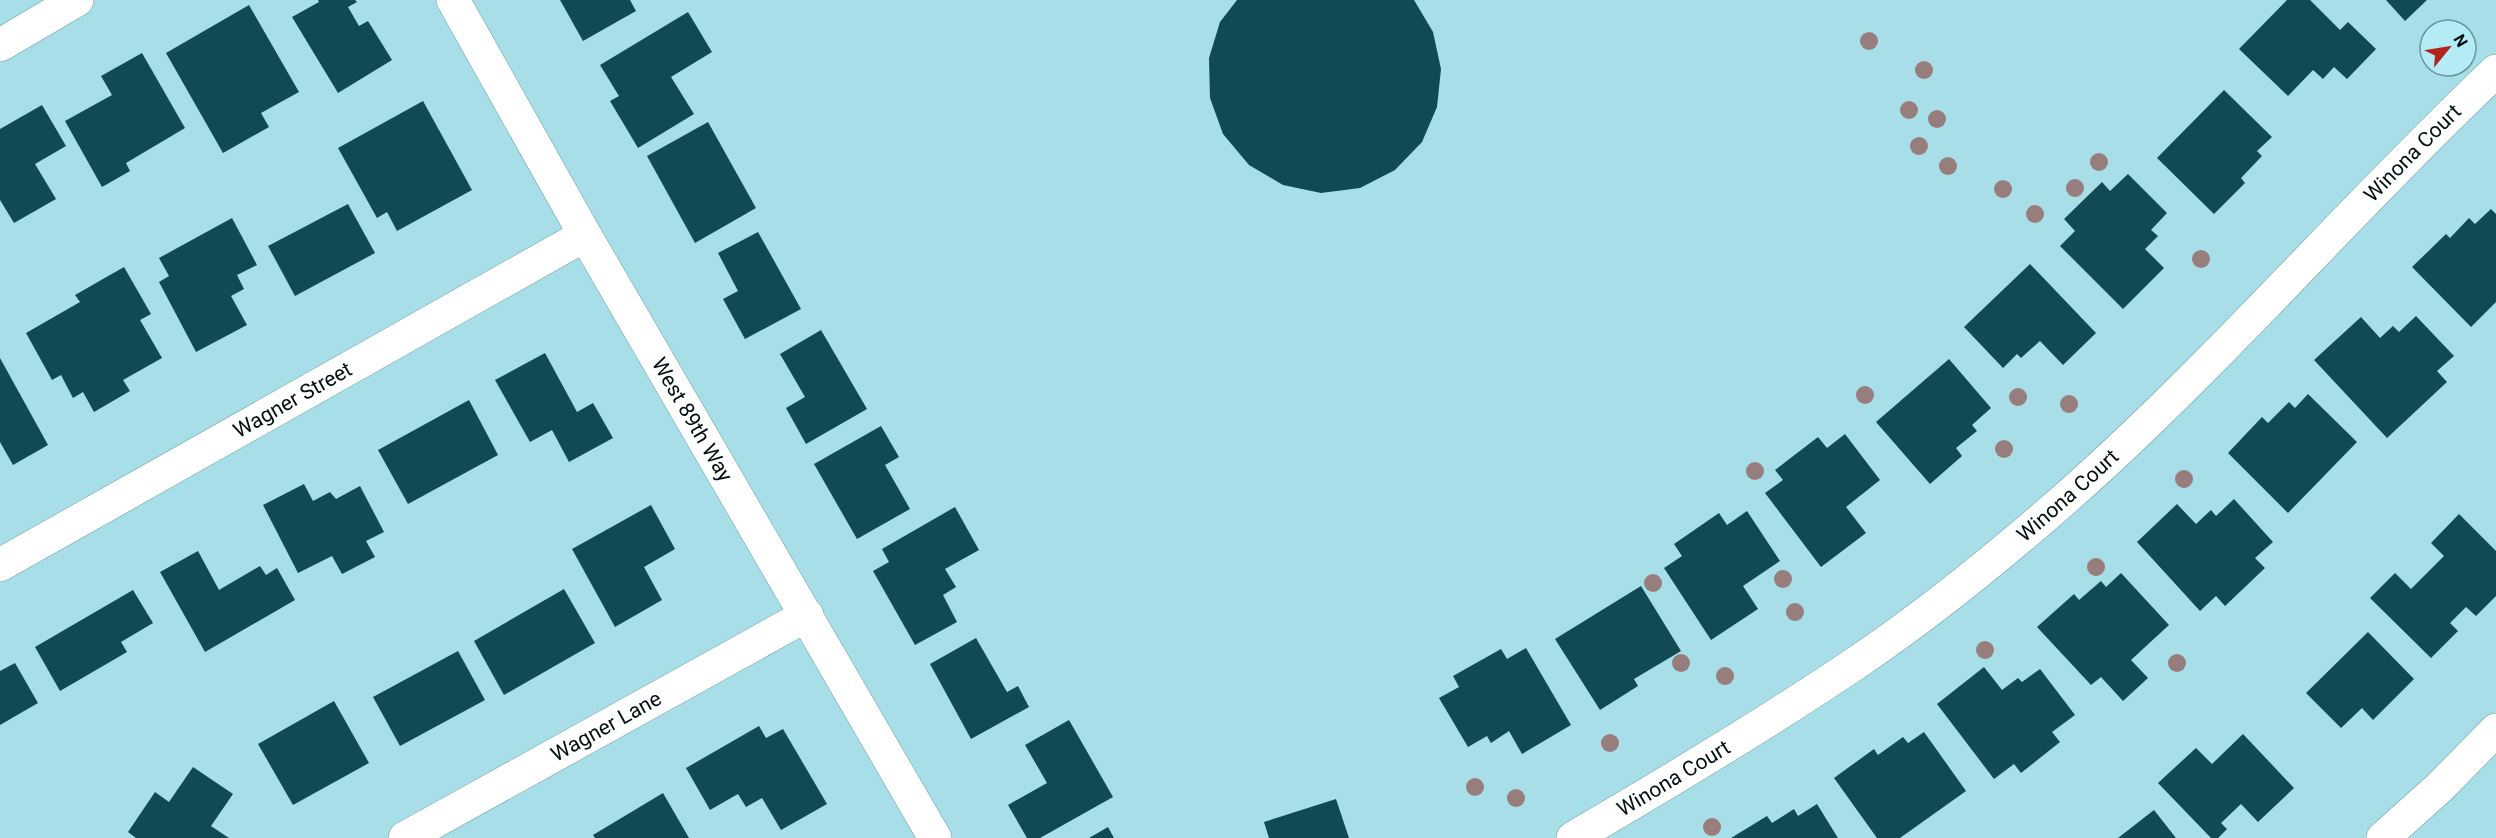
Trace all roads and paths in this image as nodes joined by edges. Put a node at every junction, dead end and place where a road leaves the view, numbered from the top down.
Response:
1 (77, 0) edge
2 (453, 0) edge
3 (0, 45) edge
4 (2496, 71) edge
5 (585, 235) junction
6 (0, 565) edge
7 (807, 615) junction
8 (2496, 730) edge
9 (405, 838) edge
10 (935, 838) edge
11 (1573, 838) edge
12 (2383, 838) edge

1 - 3 street
2 - 5 street, West 89th Way
4 - 11 street, Winona Court
5 - 6 street, Wagner Street
5 - 7 street, West 89th Way
7 - 9 street, Wagner Lane
7 - 10 street, West 89th Way
8 - 12 street

